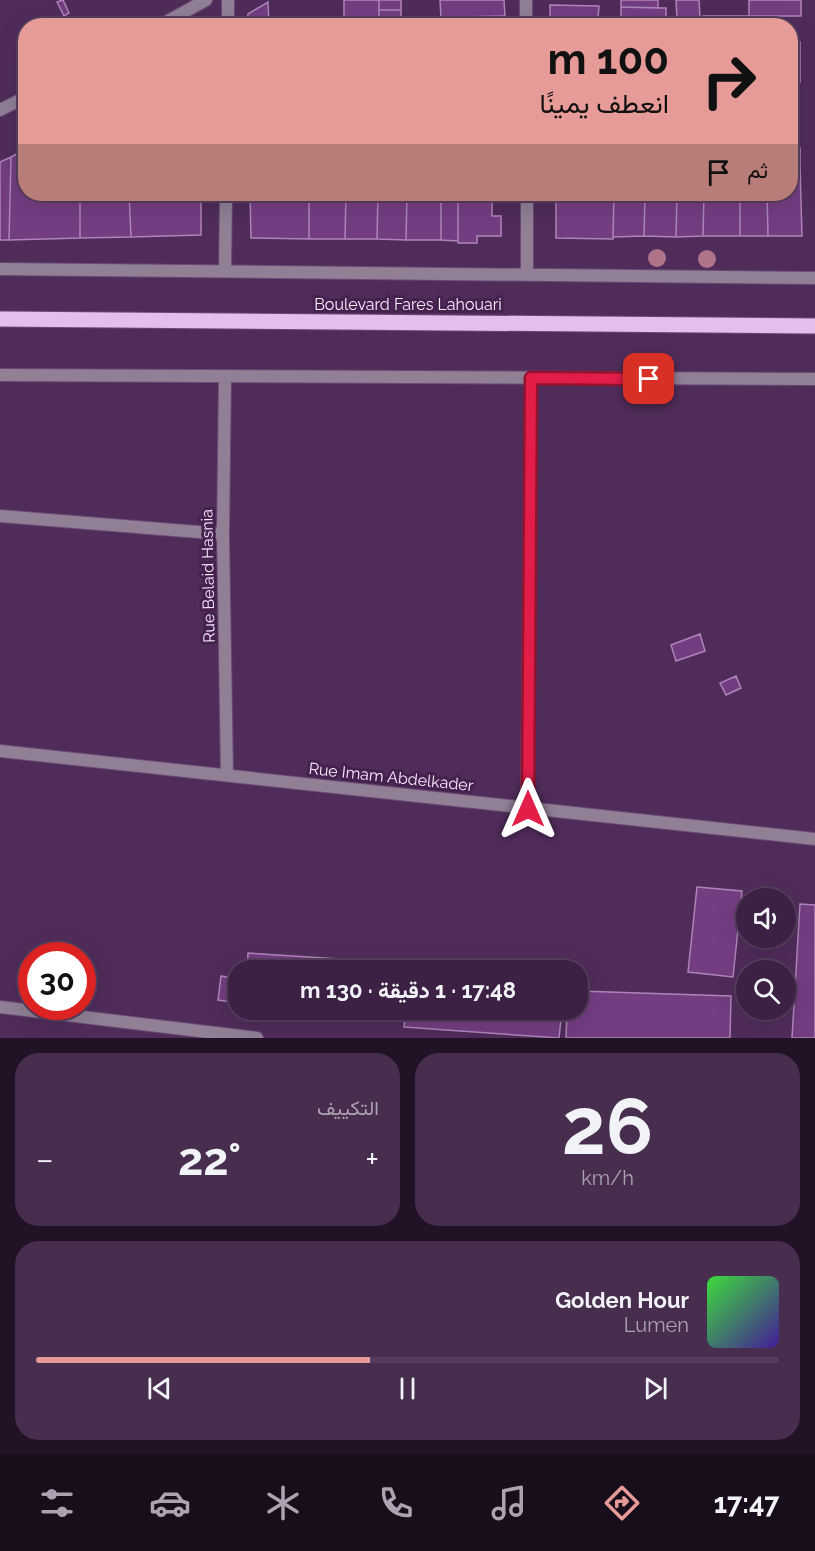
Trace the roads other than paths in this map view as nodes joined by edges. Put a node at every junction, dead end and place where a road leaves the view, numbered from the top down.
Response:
1 (206, 0) edge
2 (228, 0) edge
3 (526, 0) edge
4 (173, 18) edge
5 (228, 18) edge
6 (526, 18) edge
7 (18, 100) edge
8 (0, 110) edge
9 (226, 201) edge
10 (526, 201) edge
11 (0, 269) edge
12 (225, 270) junction
13 (527, 274) junction
14 (815, 278) edge
15 (0, 319) edge
16 (815, 326) edge
17 (0, 375) edge
18 (225, 376) junction
19 (531, 378) junction
20 (815, 379) edge
21 (0, 516) edge
22 (223, 534) junction
23 (0, 751) edge
24 (227, 775) junction
25 (528, 809) junction
26 (815, 839) edge
27 (0, 1007) edge
28 (257, 1038) edge

1 - 4 street
2 - 5 street
3 - 6 street
7 - 8 street
9 - 12 street
10 - 13 street
11 - 12 street
12 - 13 street
13 - 14 street
15 - 16 main road, Boulevard Fares Lahouari
17 - 18 street
18 - 19 street
18 - 22 street, Rue Belaid Hasnia
19 - 20 street
19 - 25 street
21 - 22 street
22 - 24 street, Rue Belaid Hasnia
23 - 24 street, Rue Imam Abdelkader
24 - 25 street, Rue Imam Abdelkader
25 - 26 street, Rue Imam Abdelkader
27 - 28 street

